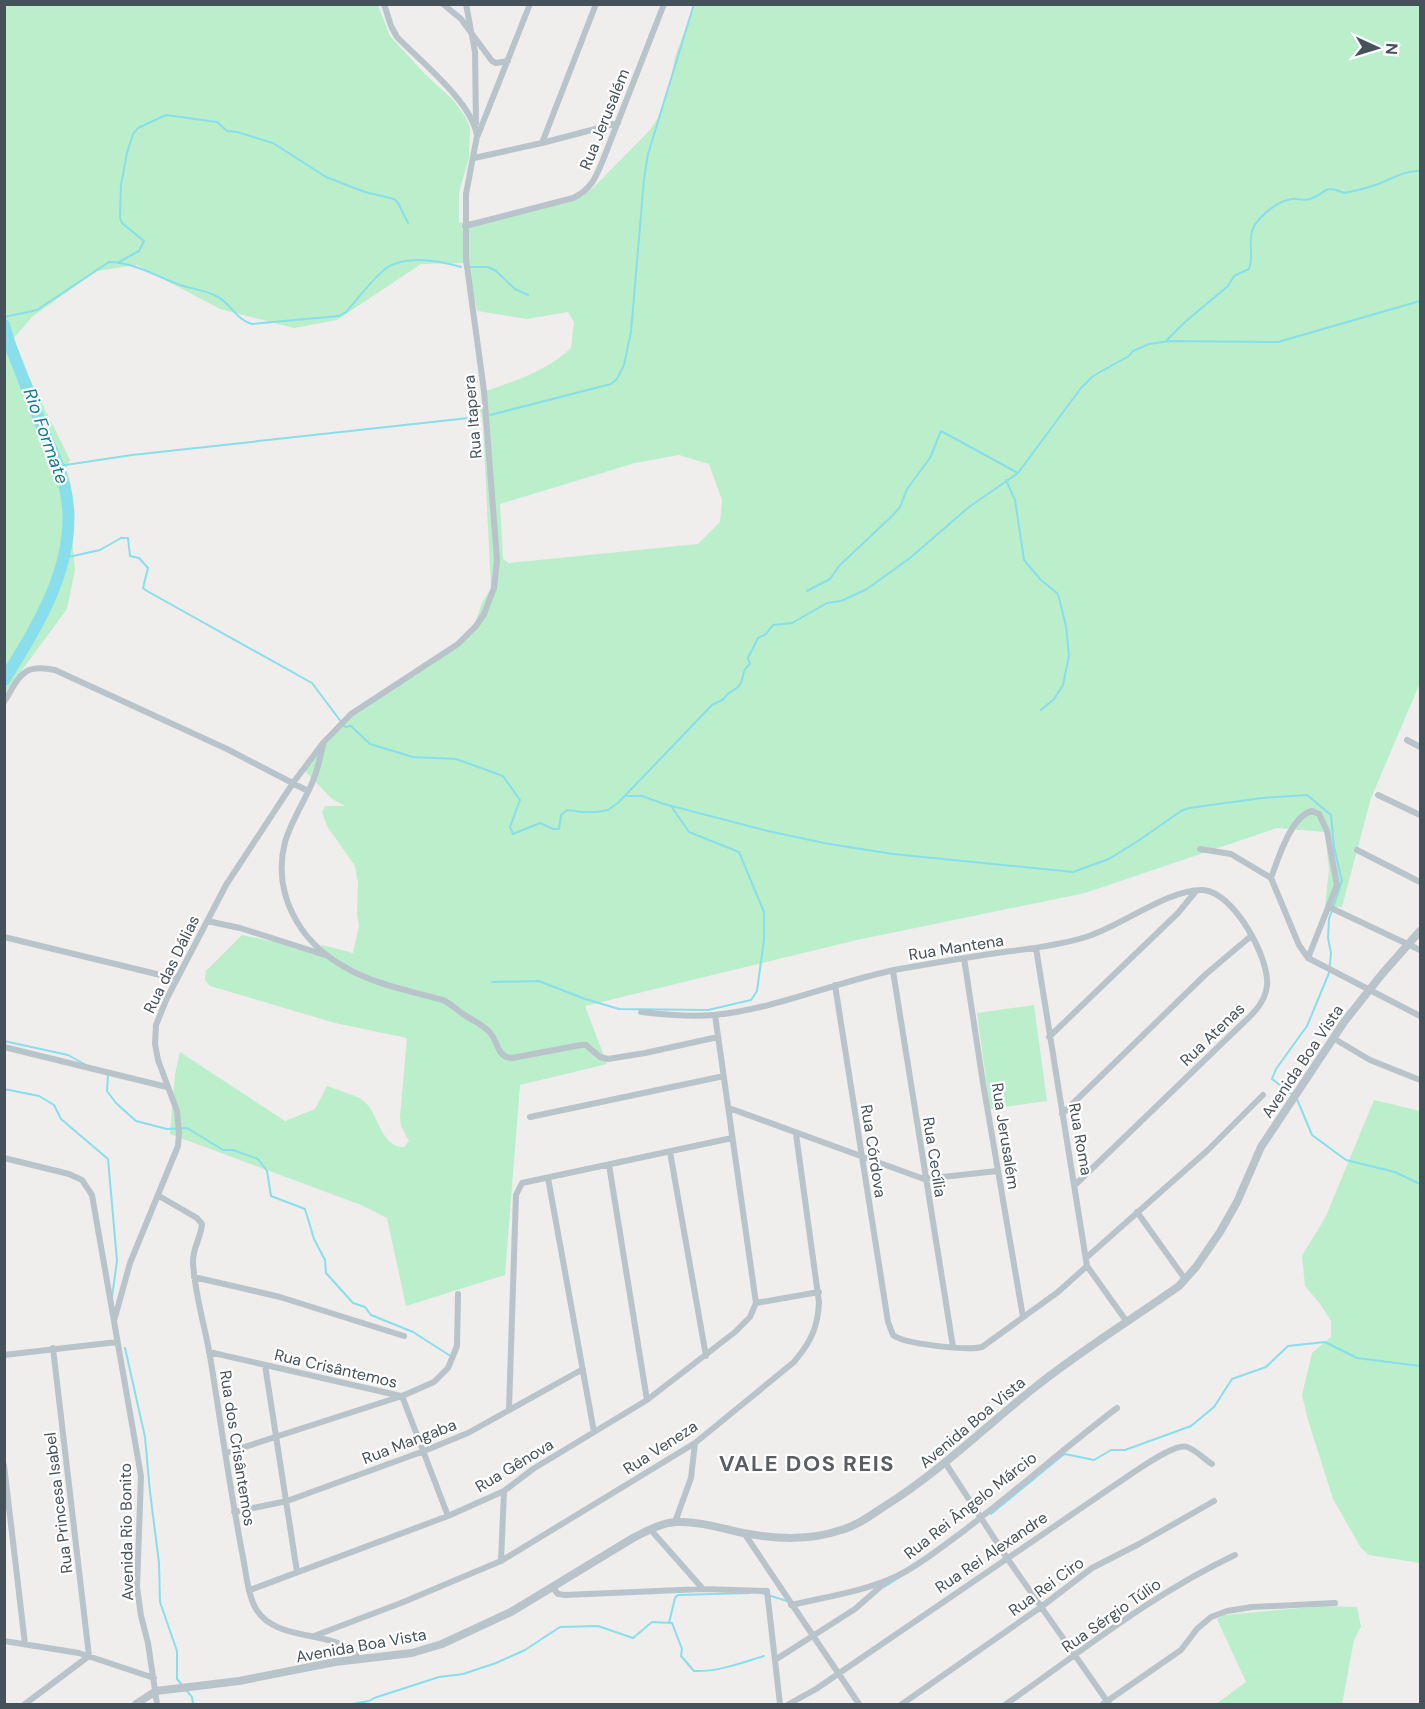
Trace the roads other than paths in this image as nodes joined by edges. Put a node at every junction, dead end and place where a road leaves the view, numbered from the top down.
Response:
1 (384, 4) edge
2 (443, 4) edge
3 (466, 4) edge
4 (596, 4) edge
5 (664, 4) edge
6 (528, 7) edge
7 (471, 31) junction
8 (508, 61) junction
9 (618, 123) junction
10 (476, 126) junction
11 (477, 136) junction
12 (542, 143) junction
13 (474, 158) junction
14 (465, 226) junction
15 (4, 702) edge
16 (1407, 740) dead end
17 (323, 743) junction
18 (1420, 747) edge
19 (300, 773) joint
20 (293, 783) junction
21 (308, 791) junction
22 (1378, 795) dead end
23 (1420, 815) edge
24 (1200, 849) dead end
25 (1357, 850) dead end
26 (1271, 878) junction
27 (1420, 882) edge
28 (1196, 891) junction
29 (1329, 907) junction
30 (207, 921) junction
31 (1420, 931) edge
32 (1251, 936) junction
33 (4, 937) edge
34 (1409, 944) junction
35 (1036, 948) junction
36 (1420, 950) edge
37 (327, 956) junction
38 (964, 958) junction
39 (1308, 958) junction
40 (892, 971) junction
41 (177, 979) junction
42 (835, 985) junction
43 (1369, 990) junction
44 (641, 1012) dead end
45 (715, 1015) junction
46 (1420, 1016) edge
47 (718, 1037) junction
48 (1049, 1038) junction
49 (1333, 1038) junction
50 (4, 1047) edge
51 (724, 1076) junction
52 (1420, 1080) edge
53 (167, 1088) junction
54 (1263, 1095) dead end
55 (729, 1108) junction
56 (1062, 1113) junction
57 (530, 1117) dead end
58 (796, 1134) junction
59 (732, 1138) junction
60 (670, 1152) junction
61 (861, 1157) junction
62 (4, 1158) edge
63 (609, 1165) junction
64 (997, 1171) junction
65 (548, 1178) junction
66 (924, 1179) junction
67 (1075, 1185) junction
68 (159, 1196) junction
69 (1137, 1212) junction
70 (1086, 1258) junction
71 (1087, 1266) junction
72 (194, 1277) junction
73 (1185, 1279) junction
74 (819, 1292) junction
75 (458, 1294) dead end
76 (756, 1303) junction
77 (1023, 1317) junction
78 (114, 1322) junction
79 (1127, 1322) junction
80 (404, 1336) dead end
81 (117, 1340) junction
82 (952, 1347) junction
83 (53, 1348) junction
84 (209, 1352) junction
85 (4, 1355) edge
86 (706, 1356) junction
87 (265, 1365) junction
88 (583, 1369) junction
89 (402, 1396) junction
90 (647, 1400) junction
91 (1117, 1407) dead end
92 (509, 1409) junction
93 (594, 1432) junction
94 (277, 1436) junction
95 (695, 1443) junction
96 (424, 1451) junction
97 (226, 1453) junction
98 (945, 1464) junction
99 (1212, 1464) dead end
100 (4, 1465) edge
101 (504, 1491) junction
102 (287, 1501) junction
103 (1214, 1501) dead end
104 (234, 1512) junction
105 (448, 1516) junction
106 (981, 1517) junction
107 (675, 1522) junction
108 (650, 1529) junction
109 (744, 1533) junction
110 (1235, 1555) dead end
111 (1007, 1558) junction
112 (501, 1561) junction
113 (297, 1572) junction
114 (889, 1580) junction
115 (778, 1585) junction
116 (553, 1588) junction
117 (704, 1589) junction
118 (250, 1590) junction
119 (767, 1591) junction
120 (1335, 1603) dead end
121 (791, 1605) junction
122 (1041, 1607) junction
123 (812, 1635) junction
124 (314, 1636) junction
125 (6, 1643) edge
126 (25, 1644) junction
127 (1076, 1655) junction
128 (89, 1656) junction
129 (358, 1660) junction
130 (775, 1660) junction
131 (838, 1673) junction
132 (154, 1678) junction
133 (156, 1691) junction
134 (25, 1704) edge
135 (136, 1704) edge
136 (157, 1704) edge
137 (780, 1704) edge
138 (789, 1704) edge
139 (859, 1704) edge
140 (902, 1704) edge
141 (1006, 1704) edge
142 (1106, 1704) edge

1 - 10 street, Rua Itapera
2 - 7 street
3 - 7 street
4 - 12 street
5 - 9 street, Rua Jerusalém
6 - 8 street
7 - 8 street
7 - 10 street
8 - 11 street
9 - 12 street
9 - 14 street, Rua Jerusalém
10 - 11 street, Rua Itapera
11 - 13 street, Rua Itapera
12 - 13 street
13 - 14 street, Rua Itapera
14 - 17 street, Rua Itapera
15 - 20 street
16 - 18 street
17 - 19 street, Rua Itapera
17 - 21 street
19 - 20 street, Rua das Dálias
20 - 21 street
20 - 30 street, Rua das Dálias
21 - 37 street
22 - 23 street
24 - 26 street
25 - 27 street
26 - 29 street
26 - 39 street
28 - 32 street, Rua Atenas
28 - 35 street, Rua Mantena
28 - 48 street
29 - 34 street
29 - 39 street
30 - 37 street
30 - 41 street, Rua das Dálias
31 - 34 street, Avenida Boa Vista
32 - 56 street
32 - 67 street, Rua Atenas
33 - 41 street
34 - 36 street
34 - 43 street, Avenida Boa Vista
35 - 38 street, Rua Mantena
35 - 48 street, Rua Roma
37 - 47 street
38 - 40 street, Rua Mantena
38 - 64 street, Rua Jerusalém
39 - 43 street
40 - 42 street, Rua Mantena
40 - 66 street, Rua Cecília
41 - 53 street, Rua das Dálias
42 - 45 street, Rua Mantena
42 - 61 street, Rua Córdova
43 - 46 street
43 - 49 street, Avenida Boa Vista
44 - 45 street, Rua Mantena
45 - 47 street
47 - 51 street
48 - 56 street, Rua Roma
49 - 52 street
49 - 73 street, Avenida Boa Vista
50 - 53 street
51 - 55 street
51 - 57 street
53 - 68 street, Rua das Dálias
54 - 69 street
55 - 58 street
55 - 59 street
56 - 67 street, Rua Roma
58 - 61 street
58 - 74 street, Rua Veneza
59 - 60 street
59 - 76 street
60 - 63 street
60 - 86 street
61 - 66 street
61 - 82 street, Rua Córdova
62 - 78 street
63 - 65 street
63 - 90 street
64 - 66 street
64 - 77 street, Rua Jerusalém
65 - 88 street
65 - 92 street
66 - 82 street, Rua Cecília
67 - 70 street, Rua Roma
68 - 72 street, Rua dos Crisântemos
68 - 78 street, Rua das Dálias
69 - 70 street
69 - 73 street
70 - 71 street, Rua Roma
71 - 77 street
71 - 79 street, Rua Roma
72 - 80 street
72 - 84 street, Rua dos Crisântemos
73 - 79 street, Avenida Boa Vista
74 - 76 street
74 - 95 street, Rua Veneza
75 - 89 street
76 - 86 street, Rua Gênova
77 - 82 street
78 - 81 street, Avenida Rio Bonito
79 - 98 street, Avenida Boa Vista
81 - 83 street
81 - 132 street, Avenida Rio Bonito
83 - 85 street
83 - 128 street, Rua Princesa Isabel
84 - 87 street, Rua Crisântemos
84 - 97 street, Rua dos Crisântemos
86 - 90 street, Rua Gênova
87 - 89 street, Rua Crisântemos
87 - 94 street
88 - 92 street, Rua Mangaba
88 - 93 street
89 - 94 street
89 - 96 street, Rua Crisântemos
90 - 93 street, Rua Gênova
91 - 106 street, Rua Rei Ângelo Márcio
92 - 96 street, Rua Mangaba
93 - 101 street, Rua Gênova
94 - 97 street
94 - 102 street
95 - 107 street
95 - 112 street, Rua Veneza
96 - 102 street, Rua Mangaba
96 - 105 street, Rua Crisântemos
97 - 104 street, Rua dos Crisântemos
98 - 106 street
98 - 109 street, Avenida Boa Vista
99 - 111 street, Rua Rei Alexandre
100 - 126 street
101 - 105 street, Rua Gênova
101 - 112 street
102 - 104 street, Rua Mangaba
102 - 113 street
103 - 122 street, Rua Rei Ciro
104 - 118 street, Rua dos Crisântemos
105 - 113 street, Rua Gênova
106 - 111 street
106 - 114 street, Rua Rei Ângelo Márcio
107 - 108 street, Avenida Boa Vista
107 - 109 street, Avenida Boa Vista
108 - 116 street, Avenida Boa Vista
108 - 117 street
109 - 115 street
110 - 127 street, Rua Sérgio Túlio
111 - 122 street
111 - 131 street, Rua Rei Alexandre
112 - 124 street, Rua Veneza
113 - 118 street, Rua Gênova
114 - 121 street, Rua Rei Ângelo Márcio
114 - 123 street
115 - 119 street
115 - 121 street
116 - 117 street
116 - 129 street, Avenida Boa Vista
117 - 119 street
118 - 124 street, Rua dos Crisântemos
119 - 130 street
120 - 142 street
121 - 123 street
122 - 127 street
122 - 140 street, Rua Rei Ciro
123 - 130 street
123 - 131 street
124 - 129 street, Rua dos Crisântemos
125 - 126 street
126 - 128 street
127 - 141 street, Rua Sérgio Túlio
127 - 142 street
128 - 132 street
128 - 134 street
129 - 133 street, Avenida Boa Vista
130 - 137 street
131 - 138 street, Rua Rei Alexandre
131 - 139 street
132 - 133 street, Avenida Rio Bonito
133 - 135 street
133 - 136 street, Avenida Rio Bonito

